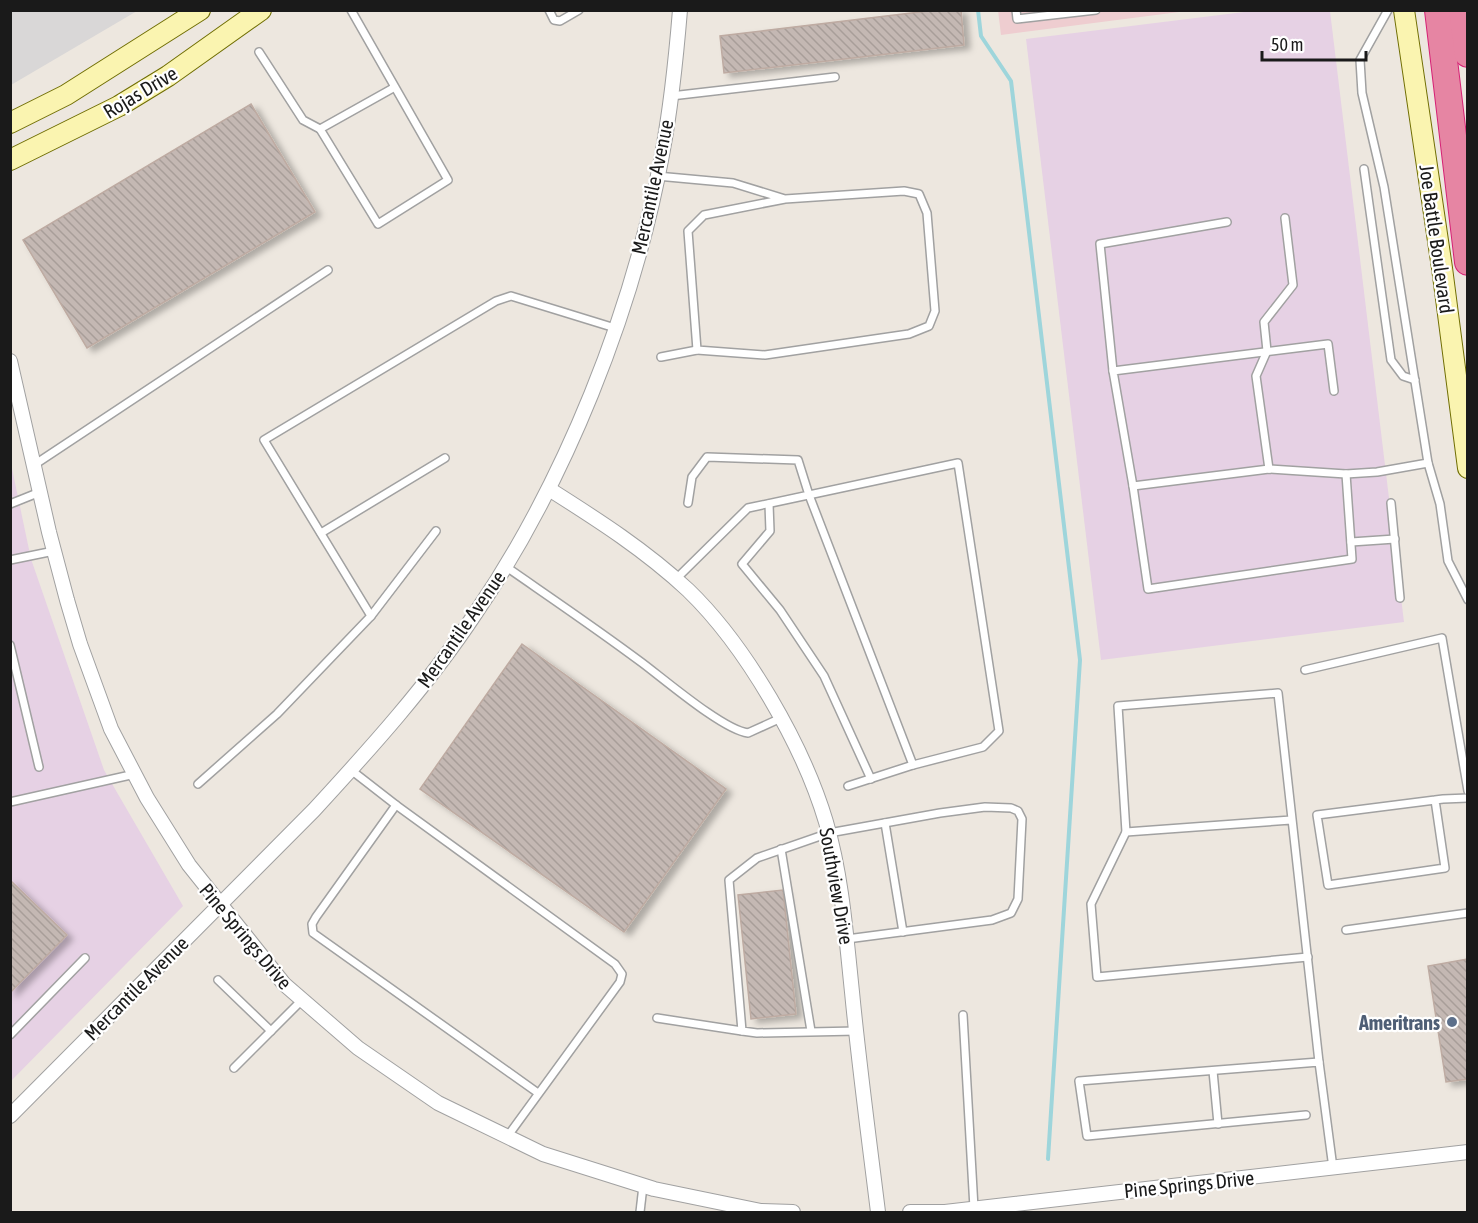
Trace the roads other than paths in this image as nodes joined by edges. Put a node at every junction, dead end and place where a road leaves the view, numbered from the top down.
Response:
1 (200, 10) edge
2 (261, 10) edge
3 (351, 10) edge
4 (549, 10) edge
5 (579, 10) edge
6 (1016, 10) edge
7 (1096, 10) edge
8 (1388, 10) edge
9 (1404, 10) edge
10 (1438, 10) edge
11 (1462, 10) edge
12 (684, 11) edge
13 (259, 51) dead end
14 (1467, 54) edge
15 (835, 77) dead end
16 (395, 87) junction
17 (671, 96) junction
18 (10, 123) edge
19 (320, 129) junction
20 (10, 160) edge
21 (1364, 169) dead end
22 (657, 176) junction
23 (785, 199) junction
24 (1285, 218) dead end
25 (1227, 222) dead end
26 (1467, 262) edge
27 (328, 270) dead end
28 (615, 328) junction
29 (697, 350) junction
30 (1267, 351) junction
31 (661, 357) dead end
32 (10, 361) edge
33 (1113, 371) junction
34 (1415, 380) junction
35 (1334, 391) dead end
36 (446, 458) dead end
37 (1428, 463) junction
38 (34, 465) junction
39 (1467, 468) edge
40 (1269, 469) junction
41 (1346, 474) junction
42 (1132, 486) junction
43 (549, 489) junction
44 (40, 492) junction
45 (809, 495) junction
46 (688, 503) dead end
47 (1392, 503) dead end
48 (10, 504) edge
49 (769, 504) junction
50 (436, 531) dead end
51 (321, 533) junction
52 (1395, 539) junction
53 (1351, 542) junction
54 (54, 551) junction
55 (10, 560) edge
56 (505, 566) junction
57 (675, 580) junction
58 (1400, 598) dead end
59 (1467, 600) edge
60 (371, 616) junction
61 (10, 645) edge
62 (1305, 670) dead end
63 (781, 718) junction
64 (913, 765) junction
65 (39, 767) dead end
66 (351, 770) junction
67 (135, 774) junction
68 (871, 779) junction
69 (198, 784) dead end
70 (848, 786) dead end
71 (1467, 790) edge
72 (1467, 798) edge
73 (1435, 800) junction
74 (10, 802) edge
75 (396, 805) junction
76 (1291, 820) junction
77 (885, 823) junction
78 (1126, 832) junction
79 (829, 833) junction
80 (780, 849) junction
81 (219, 905) junction
82 (1467, 913) edge
83 (1346, 930) dead end
84 (903, 932) junction
85 (847, 939) junction
86 (1308, 957) junction
87 (85, 958) dead end
88 (218, 980) dead end
89 (302, 1000) junction
90 (963, 1015) dead end
91 (657, 1018) dead end
92 (271, 1031) junction
93 (742, 1031) junction
94 (811, 1031) junction
95 (856, 1031) junction
96 (10, 1035) edge
97 (1319, 1062) junction
98 (234, 1068) dead end
99 (1213, 1071) junction
100 (537, 1093) junction
101 (1306, 1115) dead end
102 (10, 1116) edge
103 (1218, 1124) junction
104 (507, 1137) junction
105 (1467, 1152) edge
106 (1333, 1168) junction
107 (643, 1186) junction
108 (974, 1208) junction
109 (640, 1212) edge
110 (793, 1212) edge
111 (878, 1212) edge
112 (910, 1212) edge

1 - 18 main road, Rojas Drive
2 - 20 main road, Rojas Drive
3 - 16 lane
4 - 5 lane
6 - 7 lane
8 - 34 lane
9 - 39 main road, Joe Battle Boulevard
10 - 26 highway
11 - 14 highway
12 - 17 street, Mercantile Avenue
13 - 19 lane
15 - 17 lane
16 - 19 lane
16 - 19 lane
17 - 22 street, Mercantile Avenue
21 - 34 lane
22 - 23 lane
22 - 28 street, Mercantile Avenue
23 - 29 lane
23 - 29 lane
24 - 30 lane
25 - 33 lane
27 - 38 lane
28 - 43 street, Mercantile Avenue
28 - 51 lane
29 - 31 lane
30 - 33 lane
30 - 35 lane
30 - 40 lane
32 - 38 street, Pine Springs Drive
33 - 42 lane
34 - 37 lane
36 - 51 lane
37 - 41 lane
37 - 59 lane
38 - 44 street, Pine Springs Drive
40 - 41 lane
40 - 42 lane
41 - 53 lane
42 - 53 lane
43 - 56 street, Mercantile Avenue
43 - 57 street, Southview Drive
44 - 48 lane
44 - 54 street, Pine Springs Drive
45 - 46 lane
45 - 49 lane
45 - 64 lane
45 - 64 lane
47 - 52 lane
49 - 57 lane
49 - 68 lane
50 - 60 lane
51 - 60 lane
52 - 53 lane
52 - 58 lane
54 - 55 lane
54 - 67 street, Pine Springs Drive
56 - 63 lane
56 - 66 street, Mercantile Avenue
57 - 63 street, Southview Drive
60 - 69 lane
61 - 65 lane
62 - 71 lane
63 - 79 street, Southview Drive
64 - 68 lane
66 - 75 lane
66 - 81 street, Mercantile Avenue
67 - 74 lane
67 - 81 street, Pine Springs Drive
68 - 70 lane
72 - 73 lane
73 - 73 lane
75 - 100 lane
75 - 100 lane
76 - 78 lane
76 - 78 lane
76 - 86 lane
77 - 79 lane
77 - 84 lane
77 - 84 lane
78 - 86 lane
79 - 80 lane
79 - 85 street, Southview Drive
80 - 93 lane
80 - 94 lane
81 - 89 street, Pine Springs Drive
81 - 102 street, Mercantile Avenue
82 - 83 lane
84 - 85 lane
85 - 95 street, Southview Drive
86 - 97 lane
87 - 96 lane
88 - 92 lane
89 - 92 lane
89 - 104 street, Pine Springs Drive
90 - 108 lane
91 - 93 lane
92 - 98 lane
93 - 94 lane
94 - 95 lane
95 - 111 street, Southview Drive
97 - 99 lane
97 - 106 lane
99 - 103 lane
99 - 103 lane
100 - 104 lane
101 - 103 lane
104 - 107 street, Pine Springs Drive
105 - 106 street, Pine Springs Drive
106 - 108 street, Pine Springs Drive
107 - 109 lane
107 - 110 street, Pine Springs Drive
108 - 112 street, Pine Springs Drive

